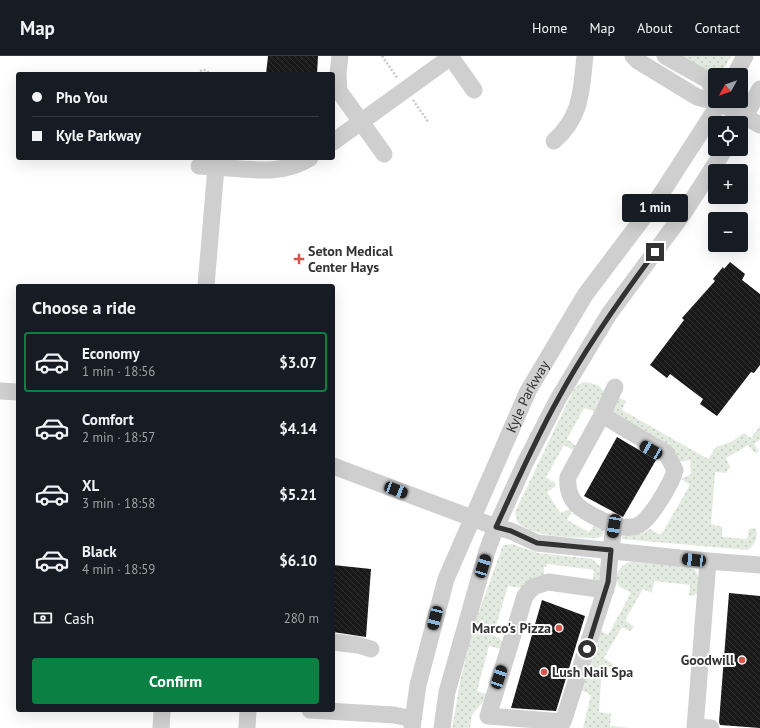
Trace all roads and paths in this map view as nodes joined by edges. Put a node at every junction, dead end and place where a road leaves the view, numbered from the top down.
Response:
1 (340, 56) edge
2 (382, 56) edge
3 (451, 56) edge
4 (585, 56) edge
5 (633, 56) edge
6 (665, 56) edge
7 (745, 56) edge
8 (739, 68) edge
9 (200, 72) edge
10 (208, 72) edge
11 (708, 80) edge
12 (401, 82) dead end
13 (760, 89) edge
14 (474, 90) dead end
15 (411, 96) dead end
16 (708, 98) edge
17 (714, 108) edge
18 (728, 108) edge
19 (737, 116) edge
20 (746, 116) edge
21 (361, 122) junction
22 (748, 122) edge
23 (428, 123) dead end
24 (760, 125) edge
25 (335, 141) edge
26 (554, 141) dead end
27 (384, 154) dead end
28 (720, 156) edge
29 (306, 160) edge
30 (199, 166) dead end
31 (216, 168) junction
32 (206, 284) edge
33 (615, 387) dead end
34 (0, 391) edge
35 (16, 392) edge
36 (601, 418) junction
37 (335, 467) edge
38 (473, 518) junction
39 (496, 527) junction
40 (621, 527) junction
41 (611, 550) junction
42 (708, 561) junction
43 (760, 564) edge
44 (606, 590) junction
45 (335, 642) edge
46 (371, 649) dead end
47 (335, 711) edge
48 (162, 712) edge
49 (248, 712) edge
50 (485, 722) edge
51 (412, 723) edge
52 (161, 728) edge
53 (247, 728) edge
54 (442, 728) edge
55 (701, 728) edge

1 - 21 street
2 - 12 path
3 - 14 street
3 - 21 street
4 - 26 street
5 - 16 street
6 - 11 street
7 - 8 street
9 - 10 path
13 - 20 street
15 - 23 path
17 - 38 street, Kyle Parkway
18 - 19 street
21 - 25 street
21 - 27 street
22 - 24 street
28 - 39 street, Kyle Parkway
29 - 31 street
30 - 31 street
31 - 32 street
33 - 36 street
34 - 35 street
36 - 40 street
36 - 40 street
37 - 38 street
38 - 39 street
38 - 51 street, Kyle Parkway
39 - 41 street
39 - 54 street, Kyle Parkway
40 - 41 street
41 - 42 street
41 - 44 street
42 - 43 street
42 - 55 street
44 - 50 street
44 - 50 street
45 - 46 street
47 - 51 street
48 - 52 street
49 - 53 street

